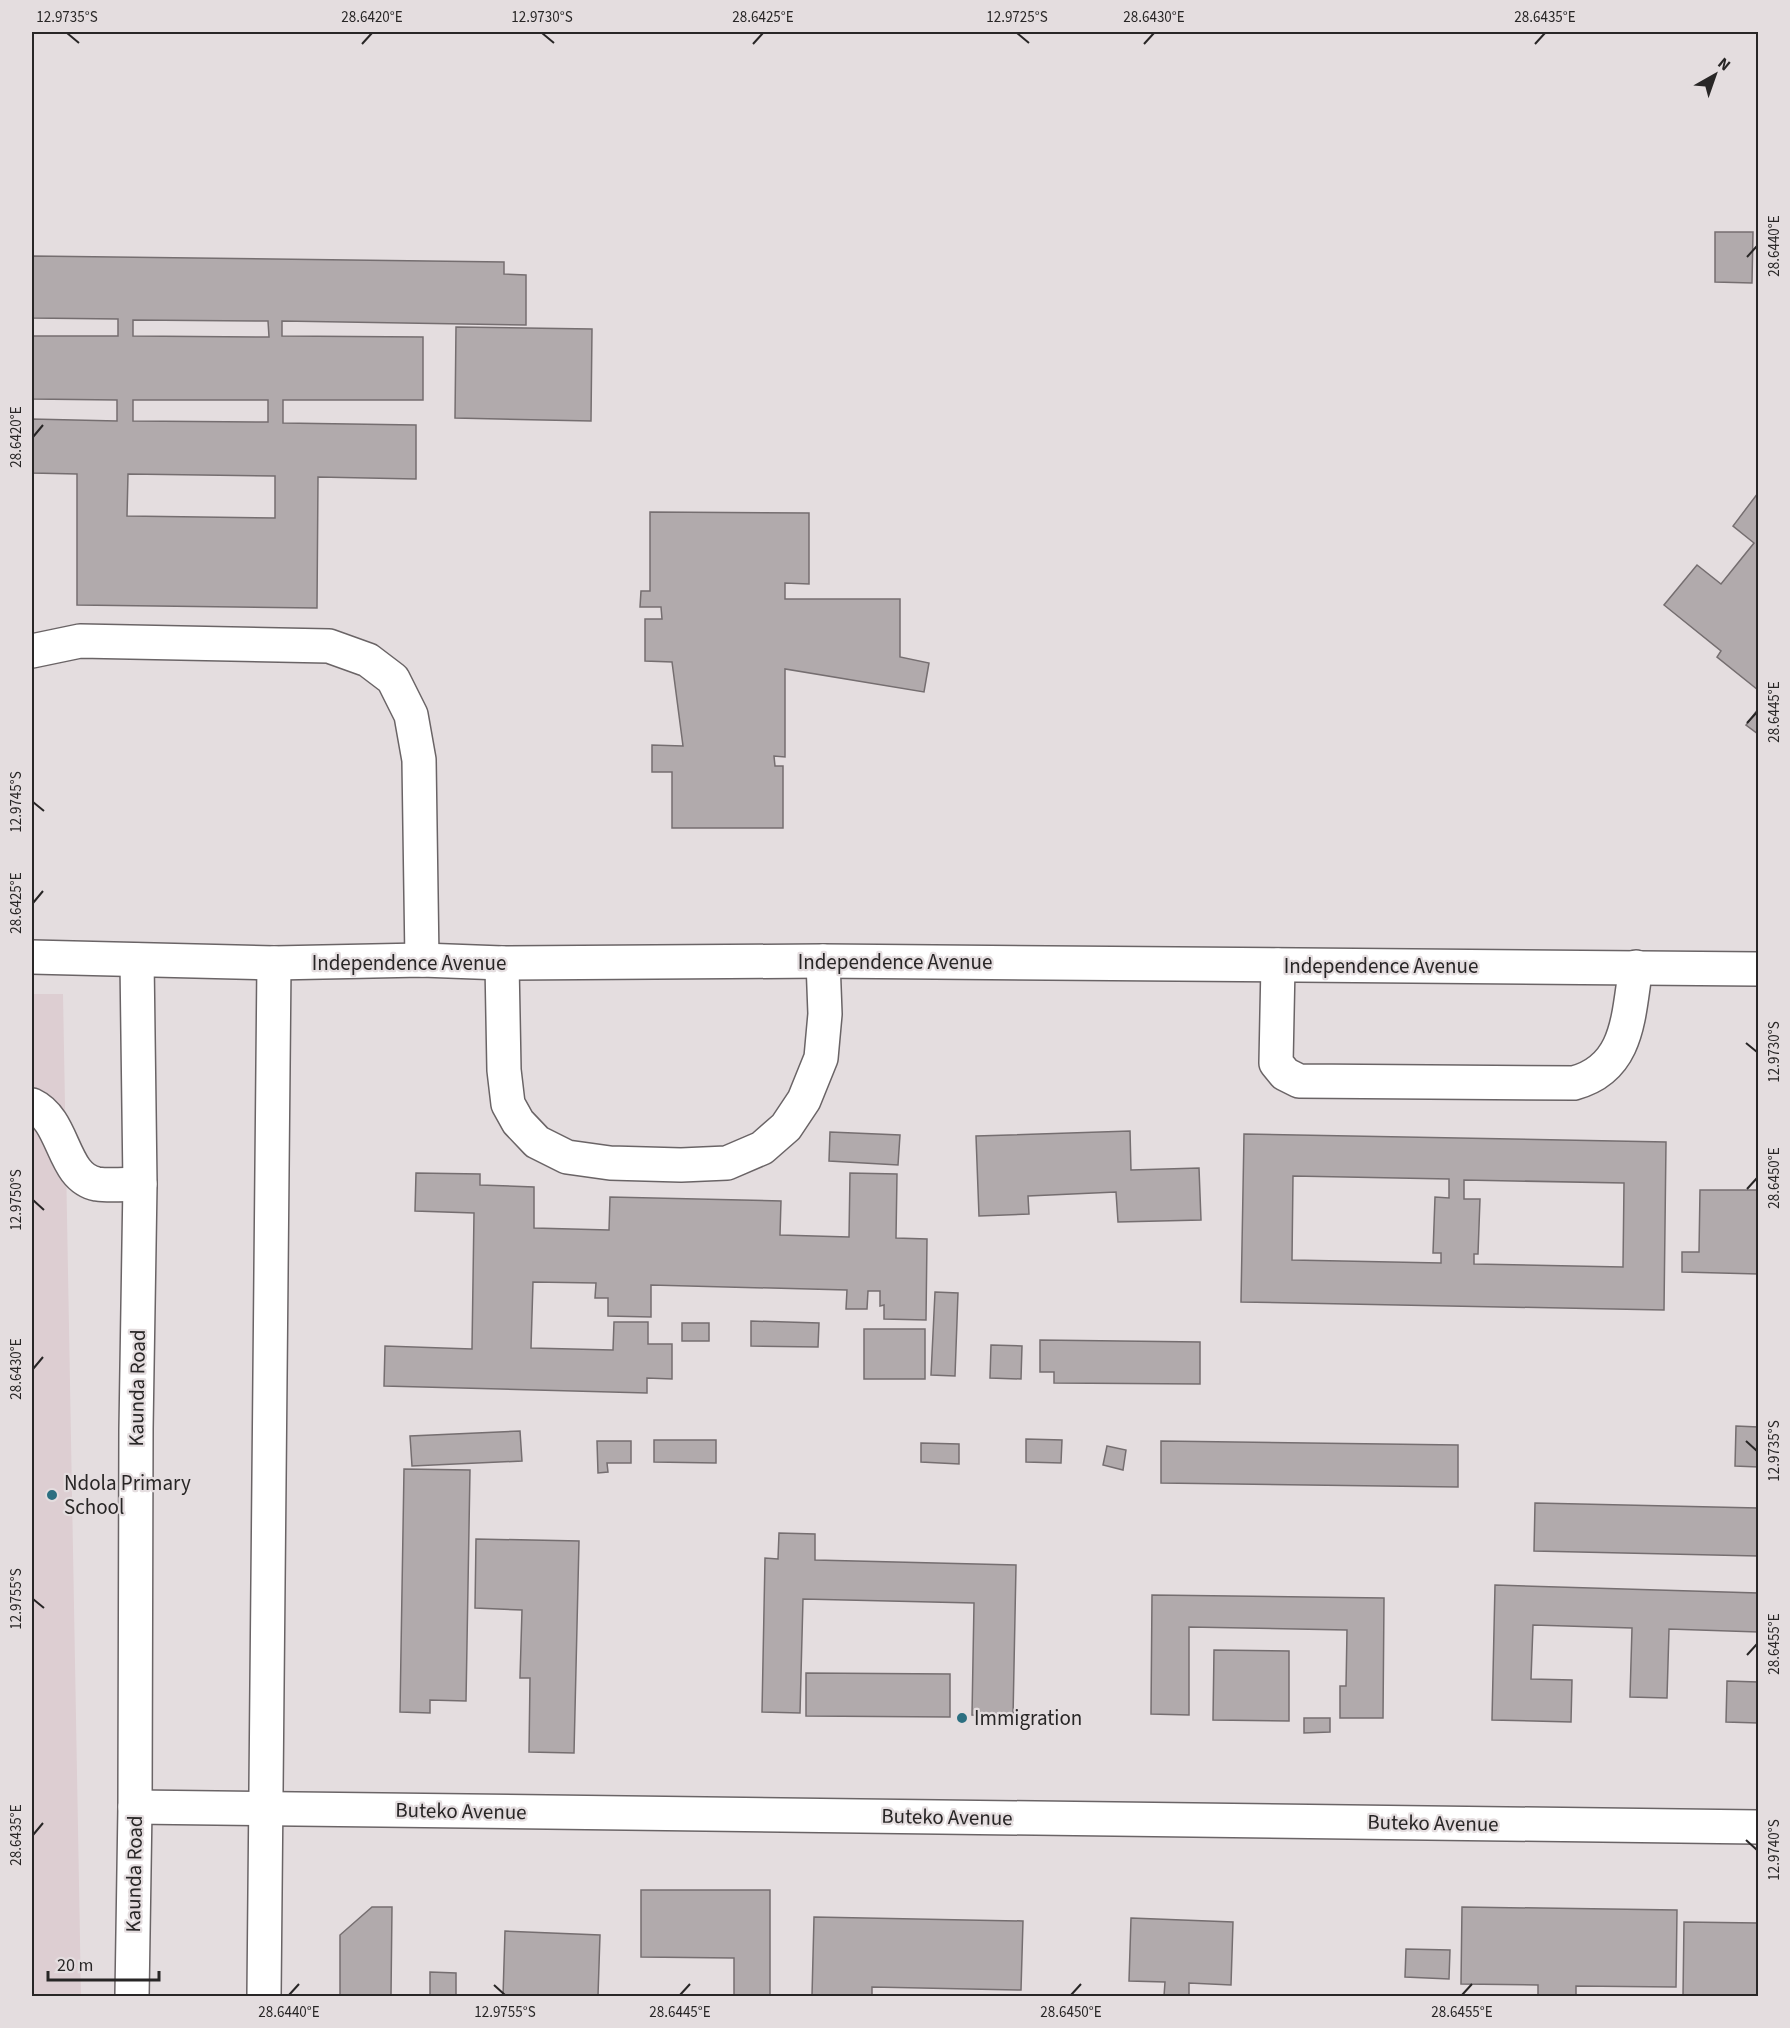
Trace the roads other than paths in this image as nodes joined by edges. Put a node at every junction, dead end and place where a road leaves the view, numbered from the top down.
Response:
1 (32, 651) edge
2 (32, 957) edge
3 (136, 960) junction
4 (422, 960) junction
5 (823, 961) junction
6 (274, 963) junction
7 (502, 963) junction
8 (1278, 965) junction
9 (1636, 967) junction
10 (1758, 969) edge
11 (32, 1105) edge
12 (140, 1184) junction
13 (135, 1807) junction
14 (266, 1808) junction
15 (1758, 1827) edge
16 (132, 1996) edge
17 (264, 1996) edge

1 - 4 street
2 - 3 street, Independence Avenue
3 - 6 street, Independence Avenue
3 - 12 street, Kaunda Road
4 - 6 street, Independence Avenue
4 - 7 street, Independence Avenue
5 - 7 street, Independence Avenue
5 - 7 street
5 - 8 street, Independence Avenue
6 - 14 street
8 - 9 street, Independence Avenue
8 - 9 street
9 - 10 street, Independence Avenue
11 - 12 street
12 - 13 street, Kaunda Road
13 - 14 street, Buteko Avenue
13 - 16 street, Kaunda Road
14 - 15 street, Buteko Avenue
14 - 17 street

